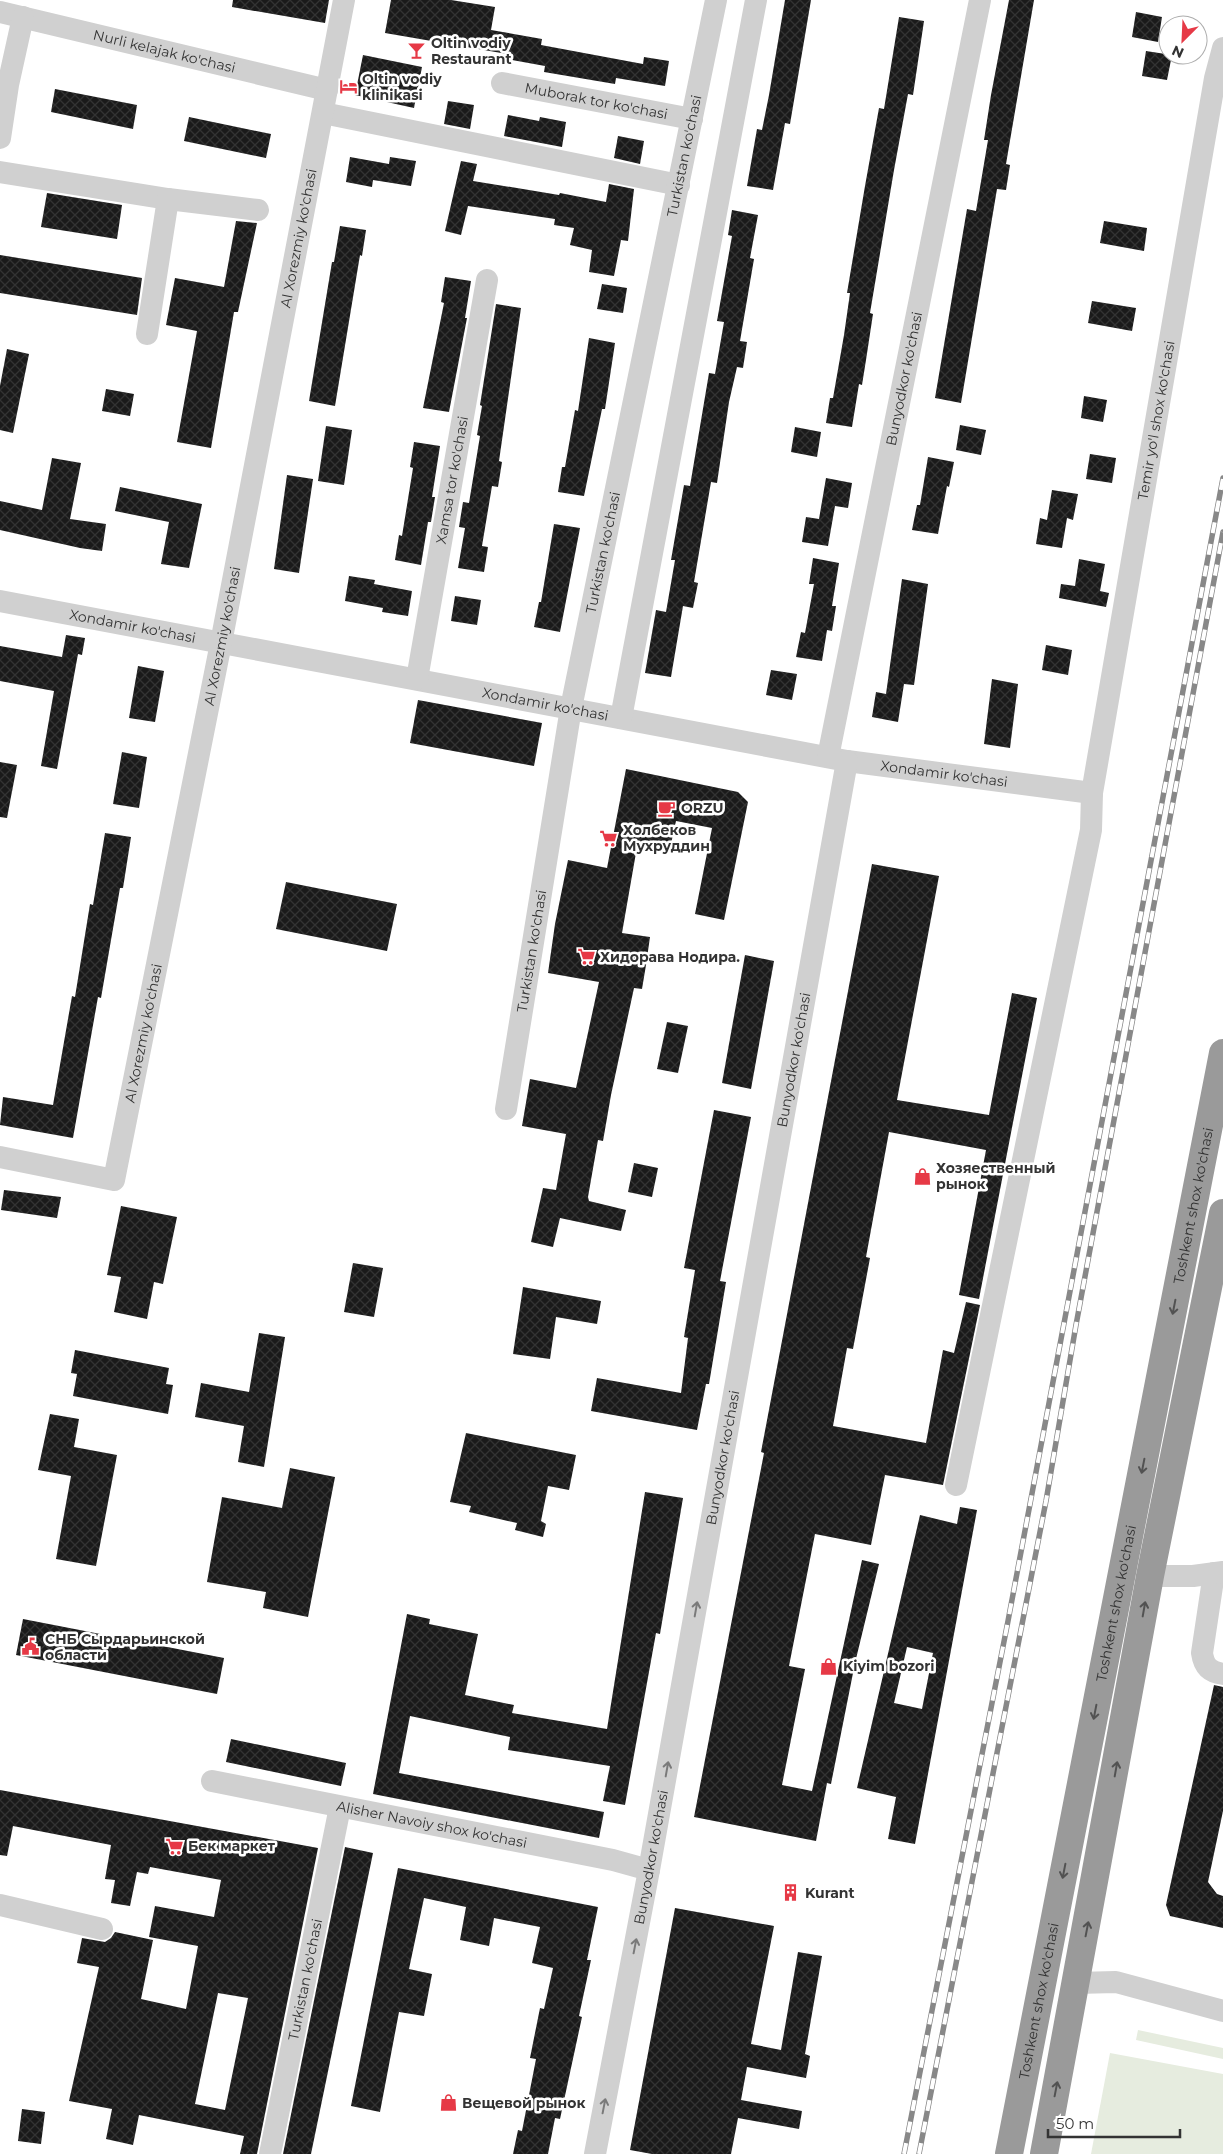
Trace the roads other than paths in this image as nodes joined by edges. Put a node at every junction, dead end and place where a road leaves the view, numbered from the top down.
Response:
1 (344, 0) edge
2 (716, 0) edge
3 (756, 0) edge
4 (980, 0) edge
5 (0, 12) edge
6 (23, 17) junction
7 (1223, 48) edge
8 (502, 83) dead end
9 (327, 90) junction
10 (323, 113) junction
11 (692, 119) junction
12 (0, 138) edge
13 (0, 172) edge
14 (680, 185) junction
15 (168, 199) junction
16 (258, 210) dead end
17 (486, 280) dead end
18 (147, 334) dead end
19 (0, 601) edge
20 (221, 643) junction
21 (416, 679) junction
22 (571, 708) junction
23 (621, 718) junction
24 (837, 759) junction
25 (1092, 793) junction
26 (1223, 1053) edge
27 (506, 1108) dead end
28 (0, 1157) edge
29 (1223, 1213) edge
30 (956, 1486) dead end
31 (1219, 1573) edge
32 (1150, 1576) junction
33 (1223, 1674) edge
34 (212, 1781) dead end
35 (340, 1807) junction
36 (649, 1870) junction
37 (0, 1905) edge
38 (102, 1930) dead end
39 (1076, 1983) junction
40 (1223, 2011) edge
41 (270, 2154) edge
42 (595, 2154) edge
43 (1009, 2154) edge
44 (1044, 2154) edge

1 - 9 street, Al Xorezmiy ko'chasi
2 - 11 street, Turkistan ko'chasi
3 - 23 street
4 - 24 street, Bunyodkor ko'chasi
5 - 6 street, Nurli kelajak ko'chasi
6 - 9 street, Nurli kelajak ko'chasi
6 - 12 street
7 - 25 street, Temir yo'l shox ko'chasi
8 - 11 street, Muborak tor ko'chasi
9 - 10 street, Al Xorezmiy ko'chasi
10 - 14 street
10 - 20 street, Al Xorezmiy ko'chasi
11 - 14 street, Turkistan ko'chasi
13 - 15 street
14 - 22 street, Turkistan ko'chasi
15 - 16 street
15 - 18 street
17 - 21 street, Xamsa tor ko'chasi
19 - 20 street, Xondamir ko'chasi
20 - 21 street, Xondamir ko'chasi
20 - 28 street, Al Xorezmiy ko'chasi
21 - 22 street, Xondamir ko'chasi
22 - 23 street, Xondamir ko'chasi
22 - 27 street, Turkistan ko'chasi
23 - 24 street, Xondamir ko'chasi
24 - 25 street, Xondamir ko'chasi
36 -> 24 street, Bunyodkor ko'chasi
25 - 30 street, Temir yo'l shox ko'chasi
26 -> 43 highway, Toshkent shox ko'chasi
29 - 32 highway, Toshkent shox ko'chasi
31 - 32 street
31 - 33 street
39 -> 32 highway, Toshkent shox ko'chasi
34 - 35 street, Alisher Navoiy shox ko'chasi
35 - 36 street, Alisher Navoiy shox ko'chasi
35 - 41 street, Turkistan ko'chasi
42 -> 36 street, Bunyodkor ko'chasi
37 - 38 street
39 - 40 street
44 -> 39 highway, Toshkent shox ko'chasi

